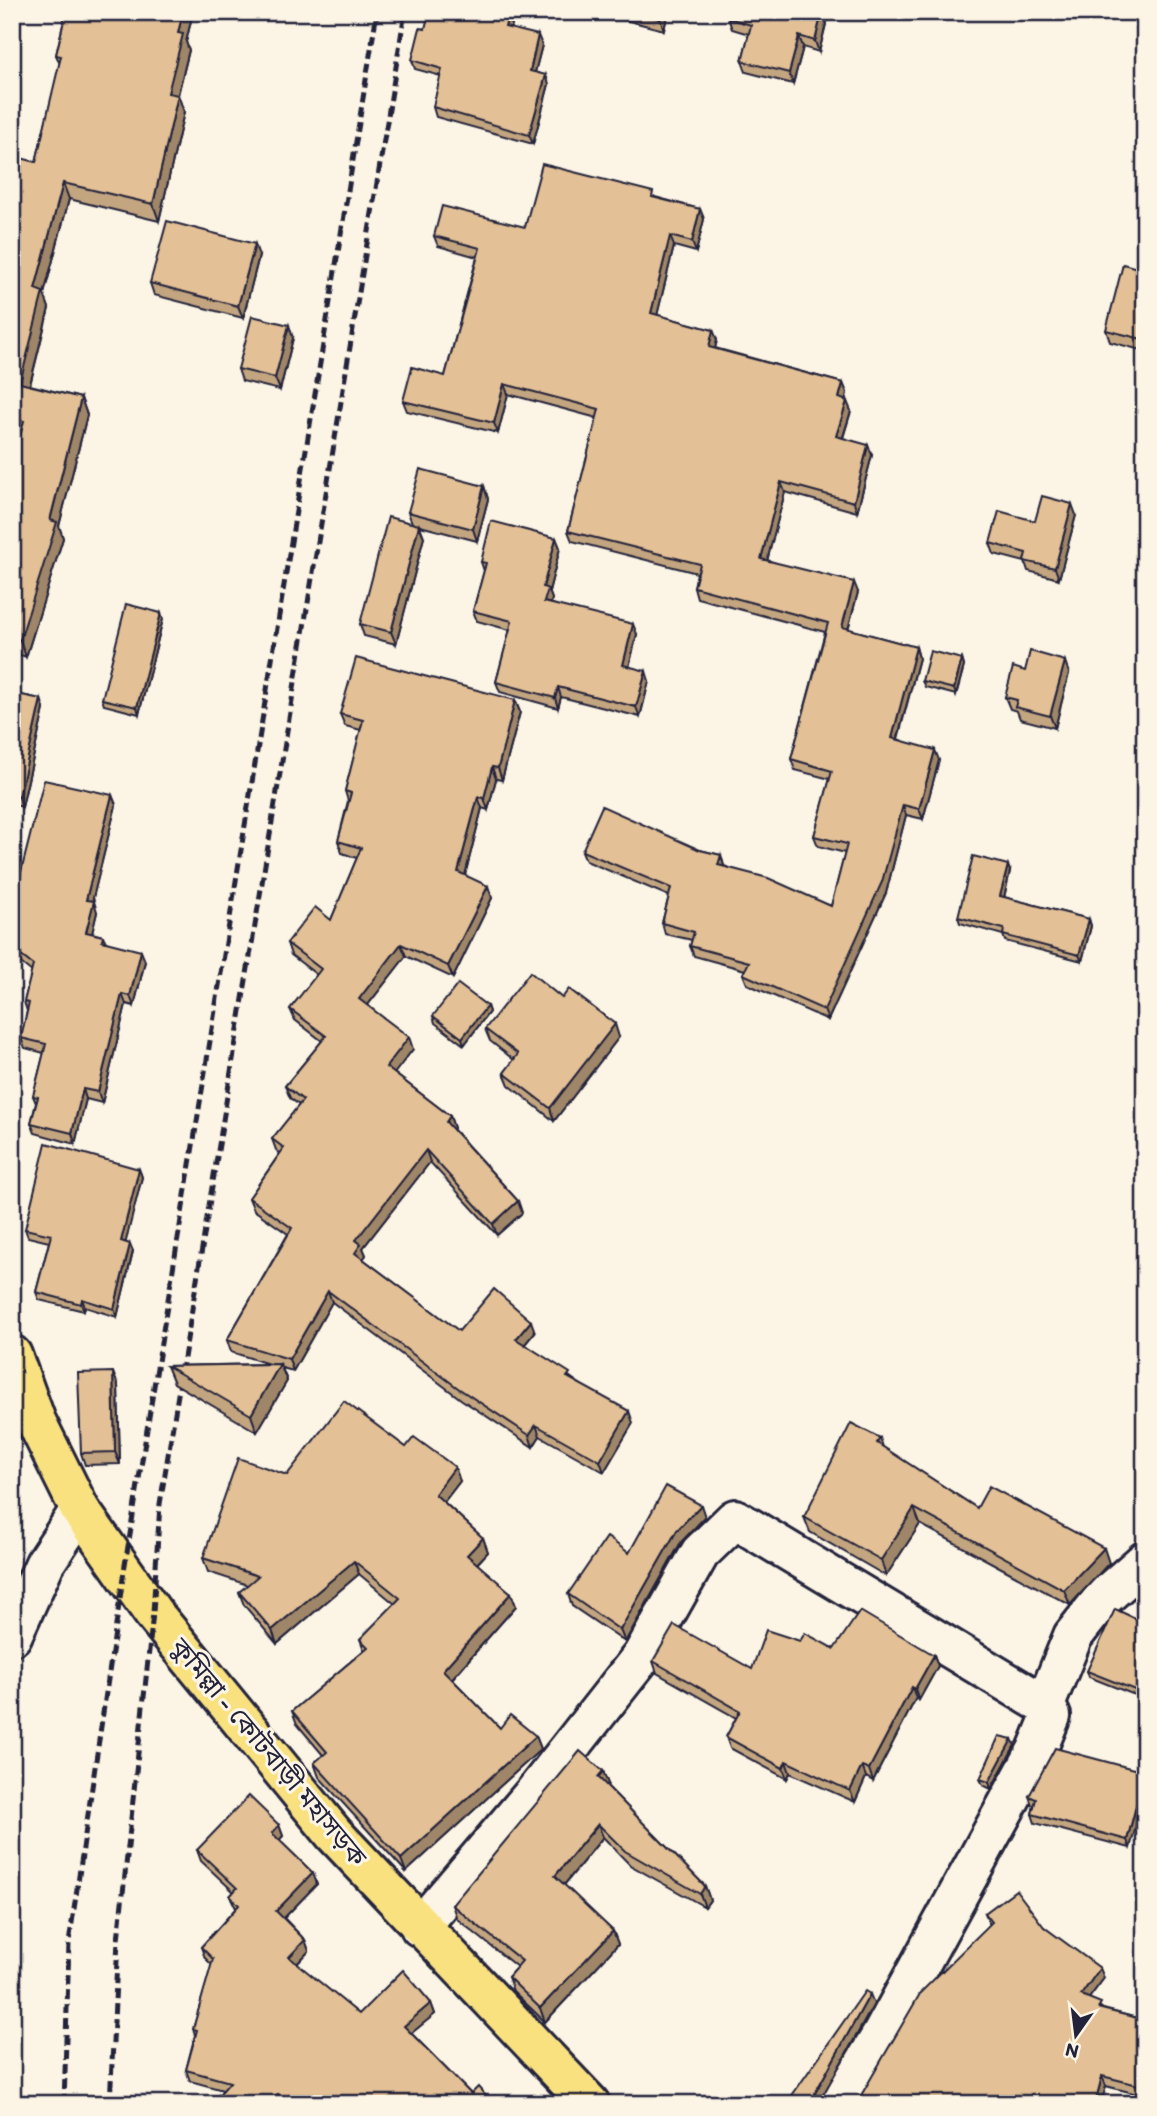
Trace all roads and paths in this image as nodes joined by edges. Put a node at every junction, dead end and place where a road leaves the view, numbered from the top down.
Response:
1 (12, 1354) edge
2 (80, 1510) junction
3 (1145, 1561) edge
4 (12, 1636) edge
5 (1045, 1705) junction
6 (420, 1927) junction
7 (590, 2104) edge
8 (840, 2104) edge

1 - 2 main road, কুমিল্লা - কোটবাড়ী মহাসড়ক
2 - 4 street
2 - 6 main road, কুমিল্লা - কোটবাড়ী মহাসড়ক
3 - 5 street
5 - 6 street
5 - 8 street
6 - 7 main road, কুমিল্লা - কোটবাড়ী মহাসড়ক

